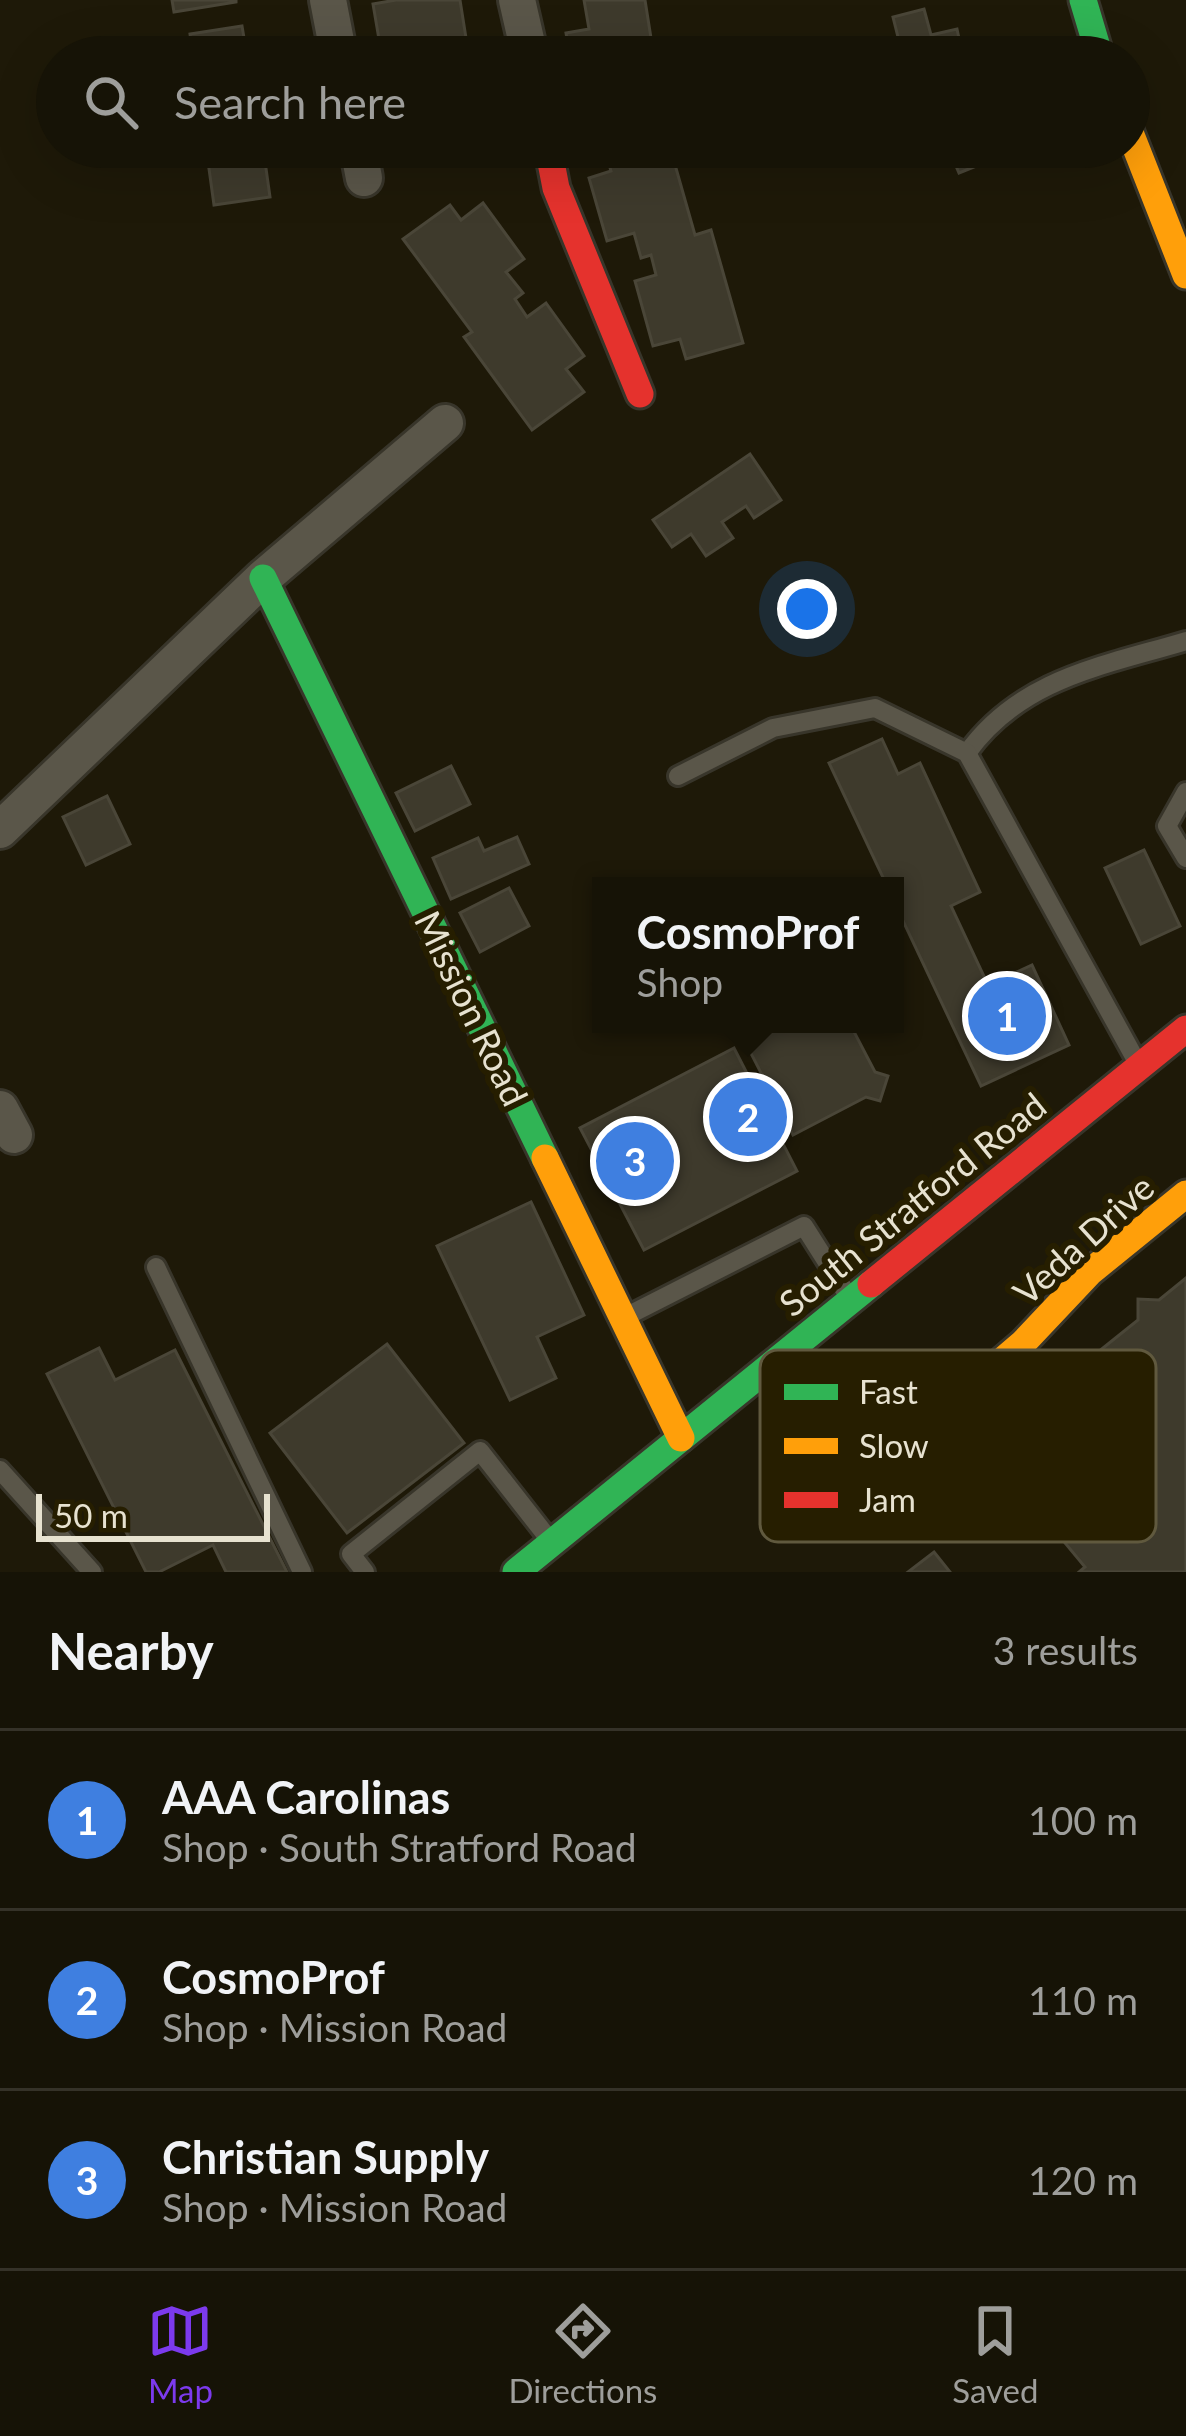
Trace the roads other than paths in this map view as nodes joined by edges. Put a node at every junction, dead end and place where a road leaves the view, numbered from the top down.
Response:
1 (328, 0) edge
2 (517, 0) edge
3 (1083, 0) edge
4 (335, 36) edge
5 (525, 36) edge
6 (1094, 36) edge
7 (552, 168) edge
8 (1144, 168) edge
9 (1186, 274) edge
10 (640, 394) dead end
11 (445, 423) dead end
12 (263, 578) junction
13 (1186, 641) edge
14 (967, 753) junction
15 (678, 776) dead end
16 (1186, 792) edge
17 (0, 830) edge
18 (1186, 858) edge
19 (1186, 1029) edge
20 (1139, 1066) junction
21 (1183, 1202) edge
22 (156, 1267) dead end
23 (851, 1299) junction
24 (622, 1318) junction
25 (789, 1350) edge
26 (1015, 1350) edge
27 (760, 1373) edge
28 (681, 1438) junction
29 (0, 1470) edge
30 (552, 1543) junction
31 (92, 1572) edge
32 (302, 1572) edge
33 (365, 1572) edge
34 (516, 1572) edge

1 - 4 street
2 - 5 street
3 - 6 street
7 - 10 street
8 - 9 street
11 - 12 street
12 - 17 street
12 - 24 street, Mission Road
13 - 14 lane
14 - 15 lane
14 - 20 lane
16 - 18 lane
19 - 20 street, South Stratford Road
20 - 23 street, South Stratford Road
21 - 26 street, Veda Drive
22 - 32 lane
23 - 24 lane
23 - 25 street, South Stratford Road
24 - 28 street, Mission Road
27 - 28 street, South Stratford Road
28 - 30 street, South Stratford Road
29 - 31 lane
30 - 33 lane
30 - 34 street, South Stratford Road

